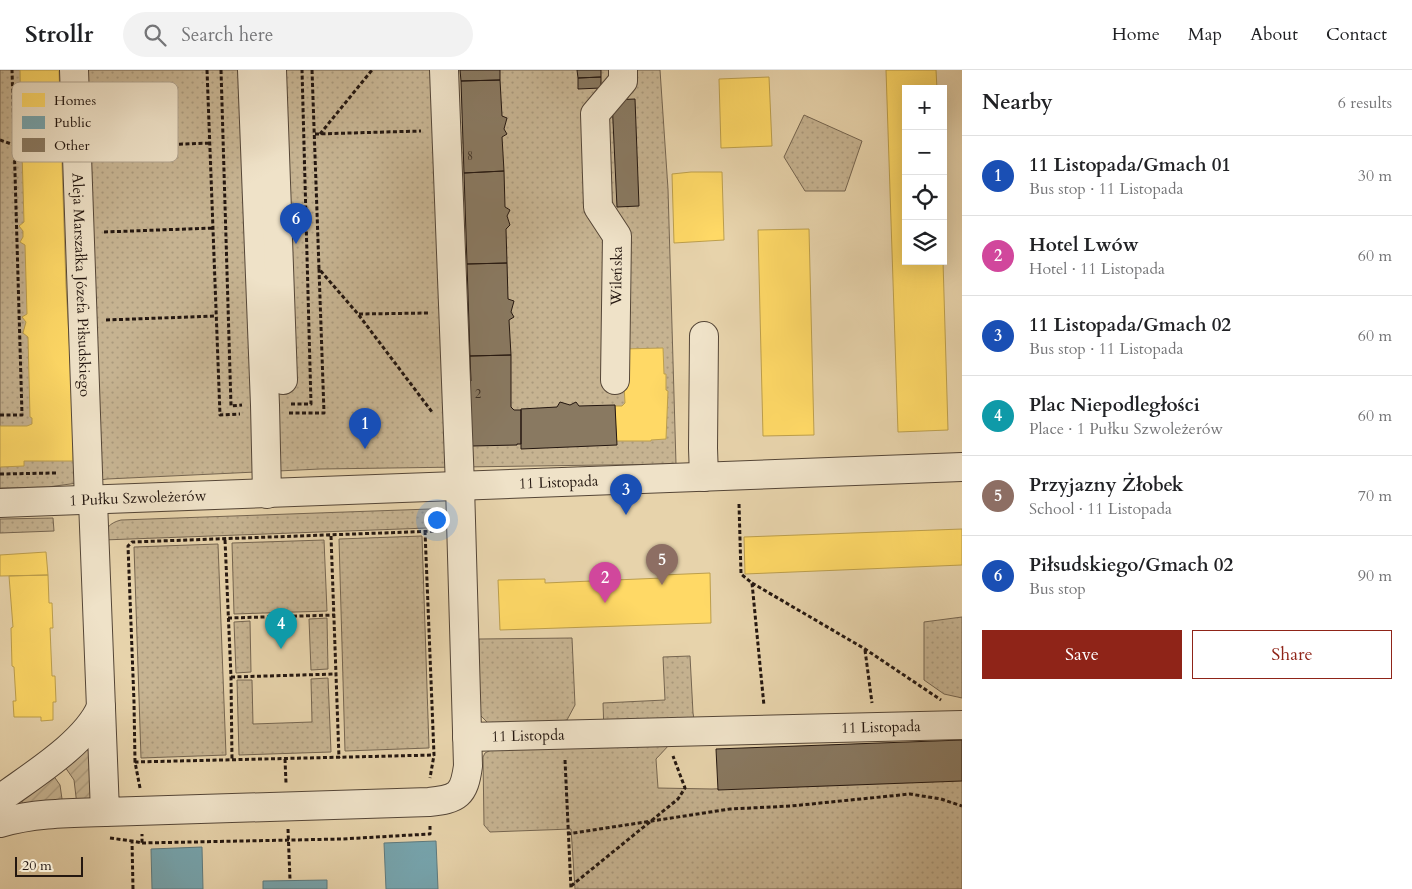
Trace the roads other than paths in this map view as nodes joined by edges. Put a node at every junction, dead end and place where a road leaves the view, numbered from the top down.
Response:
1 (252, 70) edge
2 (272, 70) edge
3 (444, 70) edge
4 (623, 70) edge
5 (78, 162) edge
6 (704, 336) dead end
7 (615, 380) dead end
8 (962, 467) edge
9 (704, 477) junction
10 (460, 486) junction
11 (276, 494) junction
12 (91, 501) junction
13 (0, 503) edge
14 (101, 707) junction
15 (962, 725) edge
16 (590, 733) joint
17 (467, 737) junction
18 (0, 800) edge
19 (105, 812) junction
20 (0, 823) edge

1 - 11 street
2 - 11 street
3 - 10 street
4 - 7 street, Wileńska
5 - 12 street, Aleja Marszałka Józefa Piłsudskiego
6 - 9 street
8 - 9 street, 11 Listopada
9 - 10 street, 11 Listopada
10 - 11 street, 11 Listopada
10 - 17 street
11 - 12 street, 1 Pułku Szwoleżerów
12 - 13 street, 1 Pułku Szwoleżerów
12 - 14 street, Aleja Marszałka Józefa Piłsudskiego
14 - 18 street
14 - 19 street, Aleja Marszałka Józefa Piłsudskiego
15 - 16 street, 11 Listopada
16 - 17 street, 11 Listopda
17 - 19 street
19 - 20 street

